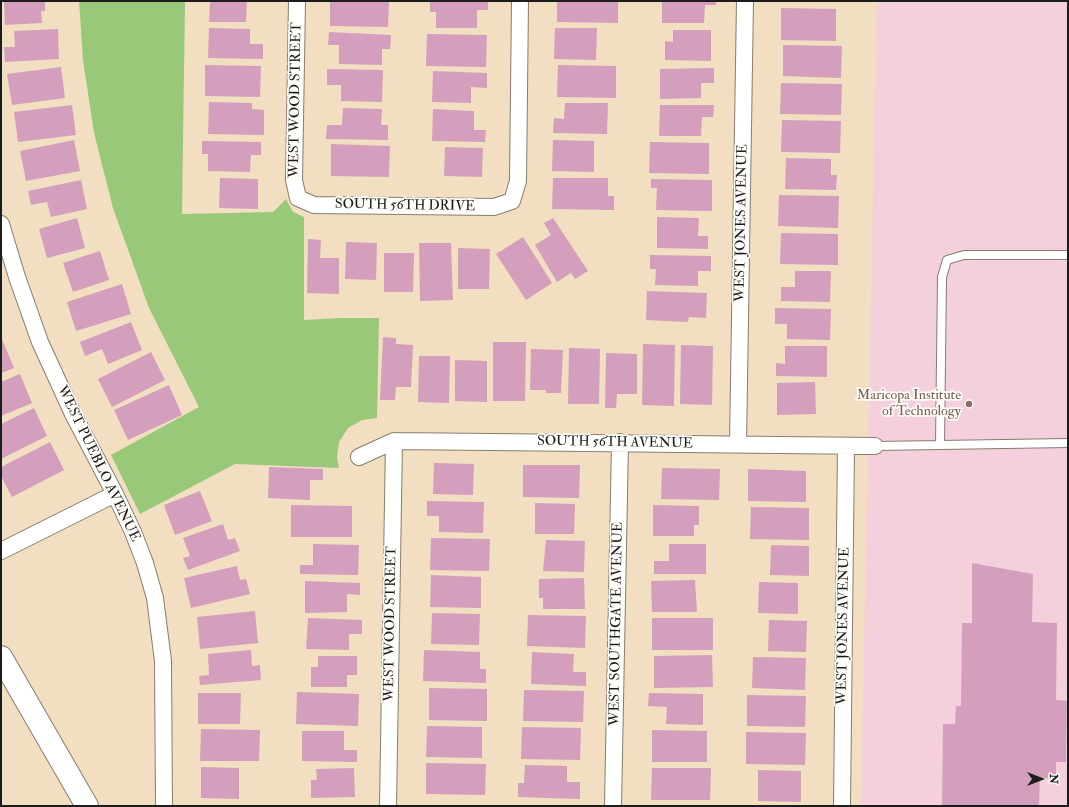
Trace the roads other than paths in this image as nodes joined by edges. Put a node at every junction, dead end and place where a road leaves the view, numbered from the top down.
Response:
1 (297, 1) edge
2 (520, 1) edge
3 (745, 1) edge
4 (298, 198) joint
5 (1, 224) edge
6 (1068, 256) edge
7 (394, 441) junction
8 (620, 442) junction
9 (1068, 443) edge
10 (738, 444) junction
11 (940, 445) junction
12 (846, 446) junction
13 (875, 446) joint
14 (359, 457) dead end
15 (115, 494) junction
16 (1, 551) edge
17 (1, 657) edge
18 (88, 806) edge
19 (164, 806) edge
20 (388, 806) edge
21 (613, 806) edge
22 (842, 806) edge

1 - 4 street, WEST WOOD STREET
2 - 4 street, SOUTH 56TH DRIVE
3 - 10 street, WEST JONES AVENUE
5 - 15 street, WEST PUEBLO AVENUE
6 - 11 lane
7 - 8 street, SOUTH 56TH AVENUE
7 - 14 street, SOUTH 56TH AVENUE
7 - 20 street, WEST WOOD STREET
8 - 10 street, SOUTH 56TH AVENUE
8 - 21 street, WEST SOUTHGATE AVENUE
9 - 11 lane
10 - 12 street, SOUTH 56TH AVENUE
11 - 13 lane
12 - 13 street, SOUTH 56TH AVENUE
12 - 22 street, WEST JONES AVENUE
15 - 16 street
15 - 19 street, WEST PUEBLO AVENUE
17 - 18 main road

